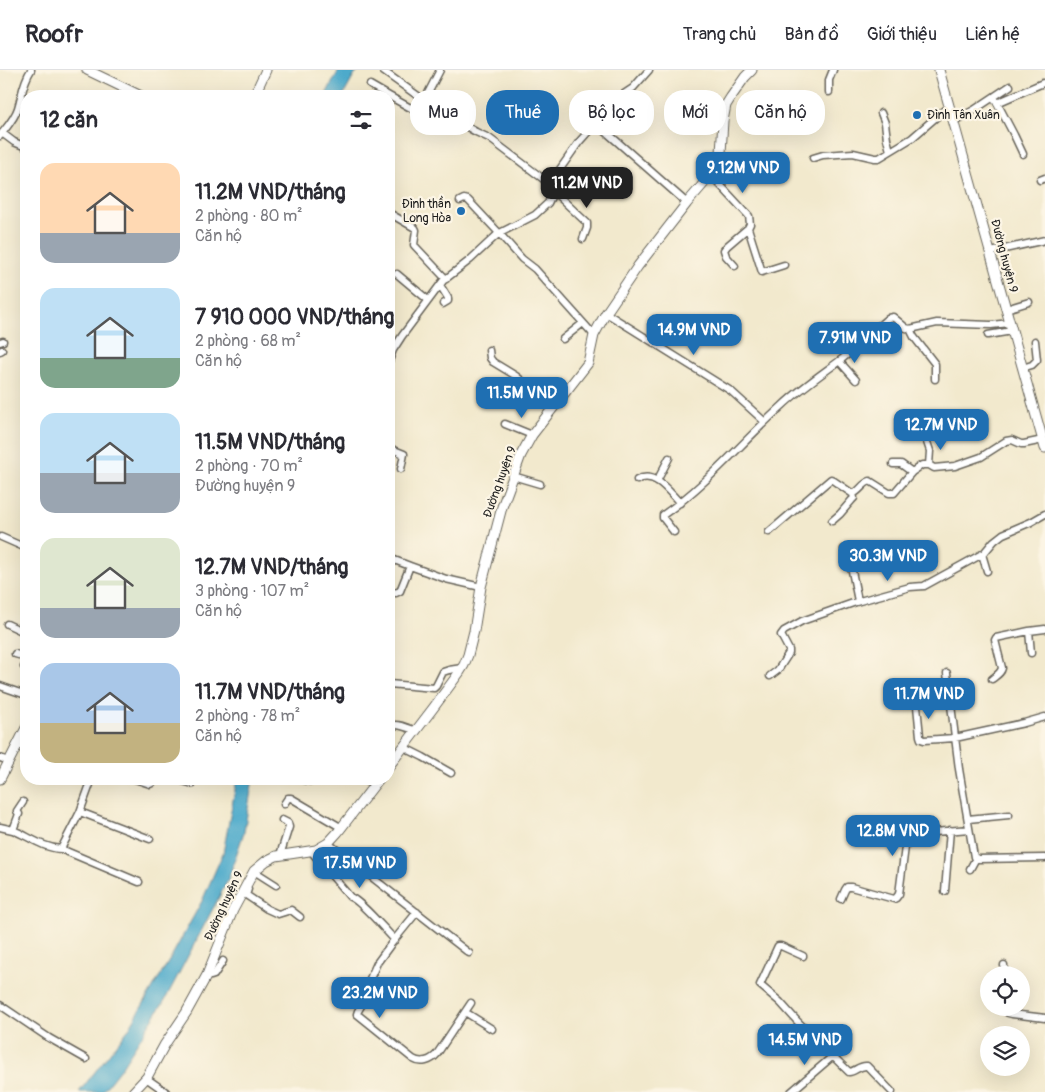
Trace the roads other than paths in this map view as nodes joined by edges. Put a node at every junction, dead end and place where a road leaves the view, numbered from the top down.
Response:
1 (31, 70) edge
2 (87, 70) edge
3 (266, 70) edge
4 (440, 70) edge
5 (649, 70) edge
6 (752, 70) edge
7 (832, 70) edge
8 (939, 70) edge
9 (384, 71) dead end
10 (1042, 83) dead end
11 (370, 85) dead end
12 (1010, 86) dead end
13 (22, 90) edge
14 (129, 90) edge
15 (257, 90) edge
16 (378, 90) edge
17 (410, 90) edge
18 (430, 90) edge
19 (630, 90) edge
20 (829, 92) dead end
21 (20, 100) edge
22 (395, 100) edge
23 (996, 100) junction
24 (949, 106) junction
25 (410, 108) edge
26 (881, 113) dead end
27 (954, 121) junction
28 (476, 132) edge
29 (1, 134) edge
30 (586, 135) edge
31 (610, 135) edge
32 (20, 144) edge
33 (890, 151) junction
34 (1023, 154) dead end
35 (813, 158) dead end
36 (711, 175) junction
37 (552, 187) junction
38 (460, 201) dead end
39 (687, 203) junction
40 (395, 216) edge
41 (748, 228) junction
42 (499, 233) junction
43 (583, 239) dead end
44 (1045, 240) edge
45 (990, 252) junction
46 (784, 265) dead end
47 (735, 266) dead end
48 (397, 274) dead end
49 (446, 278) junction
50 (440, 285) junction
51 (428, 300) junction
52 (1028, 302) dead end
53 (443, 304) dead end
54 (1006, 309) junction
55 (606, 313) junction
56 (583, 324) junction
57 (1011, 327) junction
58 (910, 329) junction
59 (594, 335) junction
60 (988, 335) dead end
61 (563, 339) dead end
62 (1035, 341) dead end
63 (395, 347) edge
64 (489, 350) dead end
65 (839, 361) junction
66 (1022, 368) junction
67 (935, 379) dead end
68 (856, 380) dead end
69 (554, 407) junction
70 (765, 422) junction
71 (504, 424) dead end
72 (532, 435) junction
73 (926, 439) dead end
74 (1044, 444) edge
75 (395, 450) edge
76 (668, 458) dead end
77 (893, 464) dead end
78 (929, 465) junction
79 (401, 469) dead end
80 (912, 472) junction
81 (513, 476) junction
82 (637, 480) dead end
83 (657, 481) junction
84 (540, 484) dead end
85 (853, 494) junction
86 (680, 503) junction
87 (1045, 514) edge
88 (832, 521) dead end
89 (674, 532) dead end
90 (769, 532) dead end
91 (1, 537) dead end
92 (20, 545) edge
93 (844, 549) dead end
94 (982, 554) junction
95 (395, 560) edge
96 (410, 566) junction
97 (987, 571) dead end
98 (481, 587) junction
99 (395, 593) edge
100 (858, 601) junction
101 (7, 624) dead end
102 (1045, 629) edge
103 (20, 630) edge
104 (1029, 631) junction
105 (1031, 653) dead end
106 (15, 654) dead end
107 (20, 655) edge
108 (462, 668) junction
109 (947, 673) dead end
110 (770, 676) dead end
111 (992, 679) dead end
112 (395, 684) edge
113 (0, 686) edge
114 (20, 693) edge
115 (917, 706) dead end
116 (1045, 717) edge
117 (395, 725) edge
118 (415, 730) junction
119 (955, 738) junction
120 (20, 740) edge
121 (18, 744) joint
122 (404, 745) junction
123 (395, 758) edge
124 (4, 759) edge
125 (451, 773) dead end
126 (0, 779) edge
127 (90, 785) edge
128 (374, 785) edge
129 (23, 802) dead end
130 (284, 804) dead end
131 (80, 812) junction
132 (1009, 816) dead end
133 (968, 819) junction
134 (282, 820) dead end
135 (0, 827) edge
136 (342, 828) junction
137 (969, 828) junction
138 (12, 830) junction
139 (950, 830) junction
140 (150, 839) dead end
141 (328, 843) junction
142 (61, 849) junction
143 (311, 851) junction
144 (280, 855) junction
145 (976, 858) junction
146 (1045, 858) edge
147 (970, 868) dead end
148 (256, 872) junction
149 (139, 882) dead end
150 (276, 885) dead end
151 (946, 891) dead end
152 (841, 899) dead end
153 (417, 912) junction
154 (300, 917) dead end
155 (395, 940) junction
156 (469, 952) dead end
157 (803, 956) dead end
158 (223, 961) dead end
159 (207, 975) junction
160 (471, 1003) dead end
161 (0, 1006) edge
162 (465, 1012) junction
163 (1028, 1016) edge
164 (1045, 1018) edge
165 (492, 1029) dead end
166 (833, 1056) junction
167 (86, 1059) dead end
168 (146, 1078) junction
169 (133, 1092) edge
170 (166, 1092) edge
171 (791, 1092) edge
172 (892, 1092) edge

1 - 13 street
2 - 14 street
3 - 15 street
4 - 18 street
5 - 19 street
6 - 36 street, Đường huyện 9
7 - 20 street
8 - 24 street, Đường huyện 9
9 - 17 street
10 - 23 street
11 - 16 street
12 - 23 street
21 - 29 street
22 - 25 street
23 - 27 street
23 - 34 street
24 - 27 street, Đường huyện 9
24 - 33 street
26 - 33 street
27 - 45 street, Đường huyện 9
28 - 37 street
29 - 32 street
30 - 37 street
31 - 39 street
33 - 35 street
36 - 39 street, Đường huyện 9
36 - 41 street
37 - 42 street
37 - 43 street
38 - 42 street
39 - 55 street, Đường huyện 9
40 - 49 street
41 - 46 street
41 - 47 street
42 - 49 street
42 - 56 street
44 - 45 street
45 - 54 street, Đường huyện 9
48 - 51 street
49 - 50 street
50 - 51 street
50 - 53 street
51 - 63 street
52 - 54 street
54 - 57 street, Đường huyện 9
55 - 59 street, Đường huyện 9
55 - 70 street
56 - 59 street
56 - 61 street
57 - 58 street
57 - 60 street
57 - 66 street, Đường huyện 9
58 - 65 street
58 - 67 street
59 - 69 street, Đường huyện 9
62 - 66 street
64 - 69 street
65 - 68 street
65 - 70 street
66 - 74 street, Đường huyện 9
69 - 72 street, Đường huyện 9
70 - 86 street
71 - 72 street
72 - 81 street, Đường huyện 9
73 - 78 street
74 - 78 street
75 - 79 street
76 - 83 street
77 - 80 street
78 - 80 street
80 - 85 street
81 - 84 street
81 - 98 street, Đường huyện 9
82 - 83 street
83 - 86 street
85 - 88 street
85 - 90 street
86 - 89 street
87 - 94 street
91 - 92 street
93 - 100 street
94 - 97 street
94 - 100 street
95 - 96 street
96 - 98 street
96 - 99 street
98 - 108 street, Đường huyện 9
100 - 110 street
101 - 103 street
102 - 104 street
104 - 105 street
104 - 111 street
106 - 107 street
108 - 112 street
108 - 118 street, Đường huyện 9
109 - 119 street
113 - 114 street
115 - 119 street
116 - 119 street
117 - 118 street
118 - 122 street, Đường huyện 9
119 - 133 street
120 - 121 street
121 - 124 street
122 - 123 street, Đường huyện 9
122 - 125 street
124 - 126 street
127 - 131 street
128 - 136 street, Đường huyện 9
129 - 138 street
130 - 136 street
131 - 140 street
131 - 142 street
132 - 133 street
133 - 137 street
134 - 144 street
135 - 138 street
136 - 141 street, Đường huyện 9
137 - 139 street
137 - 145 street
138 - 142 street
139 - 151 street
139 - 152 street
141 - 143 street, Đường huyện 9
141 - 153 street
142 - 149 street
143 - 144 street, Đường huyện 9
143 - 155 street
144 - 148 street, Đường huyện 9
145 - 146 street
145 - 147 street
148 - 150 street
148 - 154 street
148 - 159 street, Đường huyện 9
153 - 155 street
153 - 156 street
155 - 162 street
157 - 166 street
158 - 159 street
159 - 168 street, Đường huyện 9
160 - 162 street
161 - 167 street
162 - 165 street
163 - 164 street
166 - 171 street
166 - 172 street
168 - 169 street, Đường huyện 9
168 - 170 street

